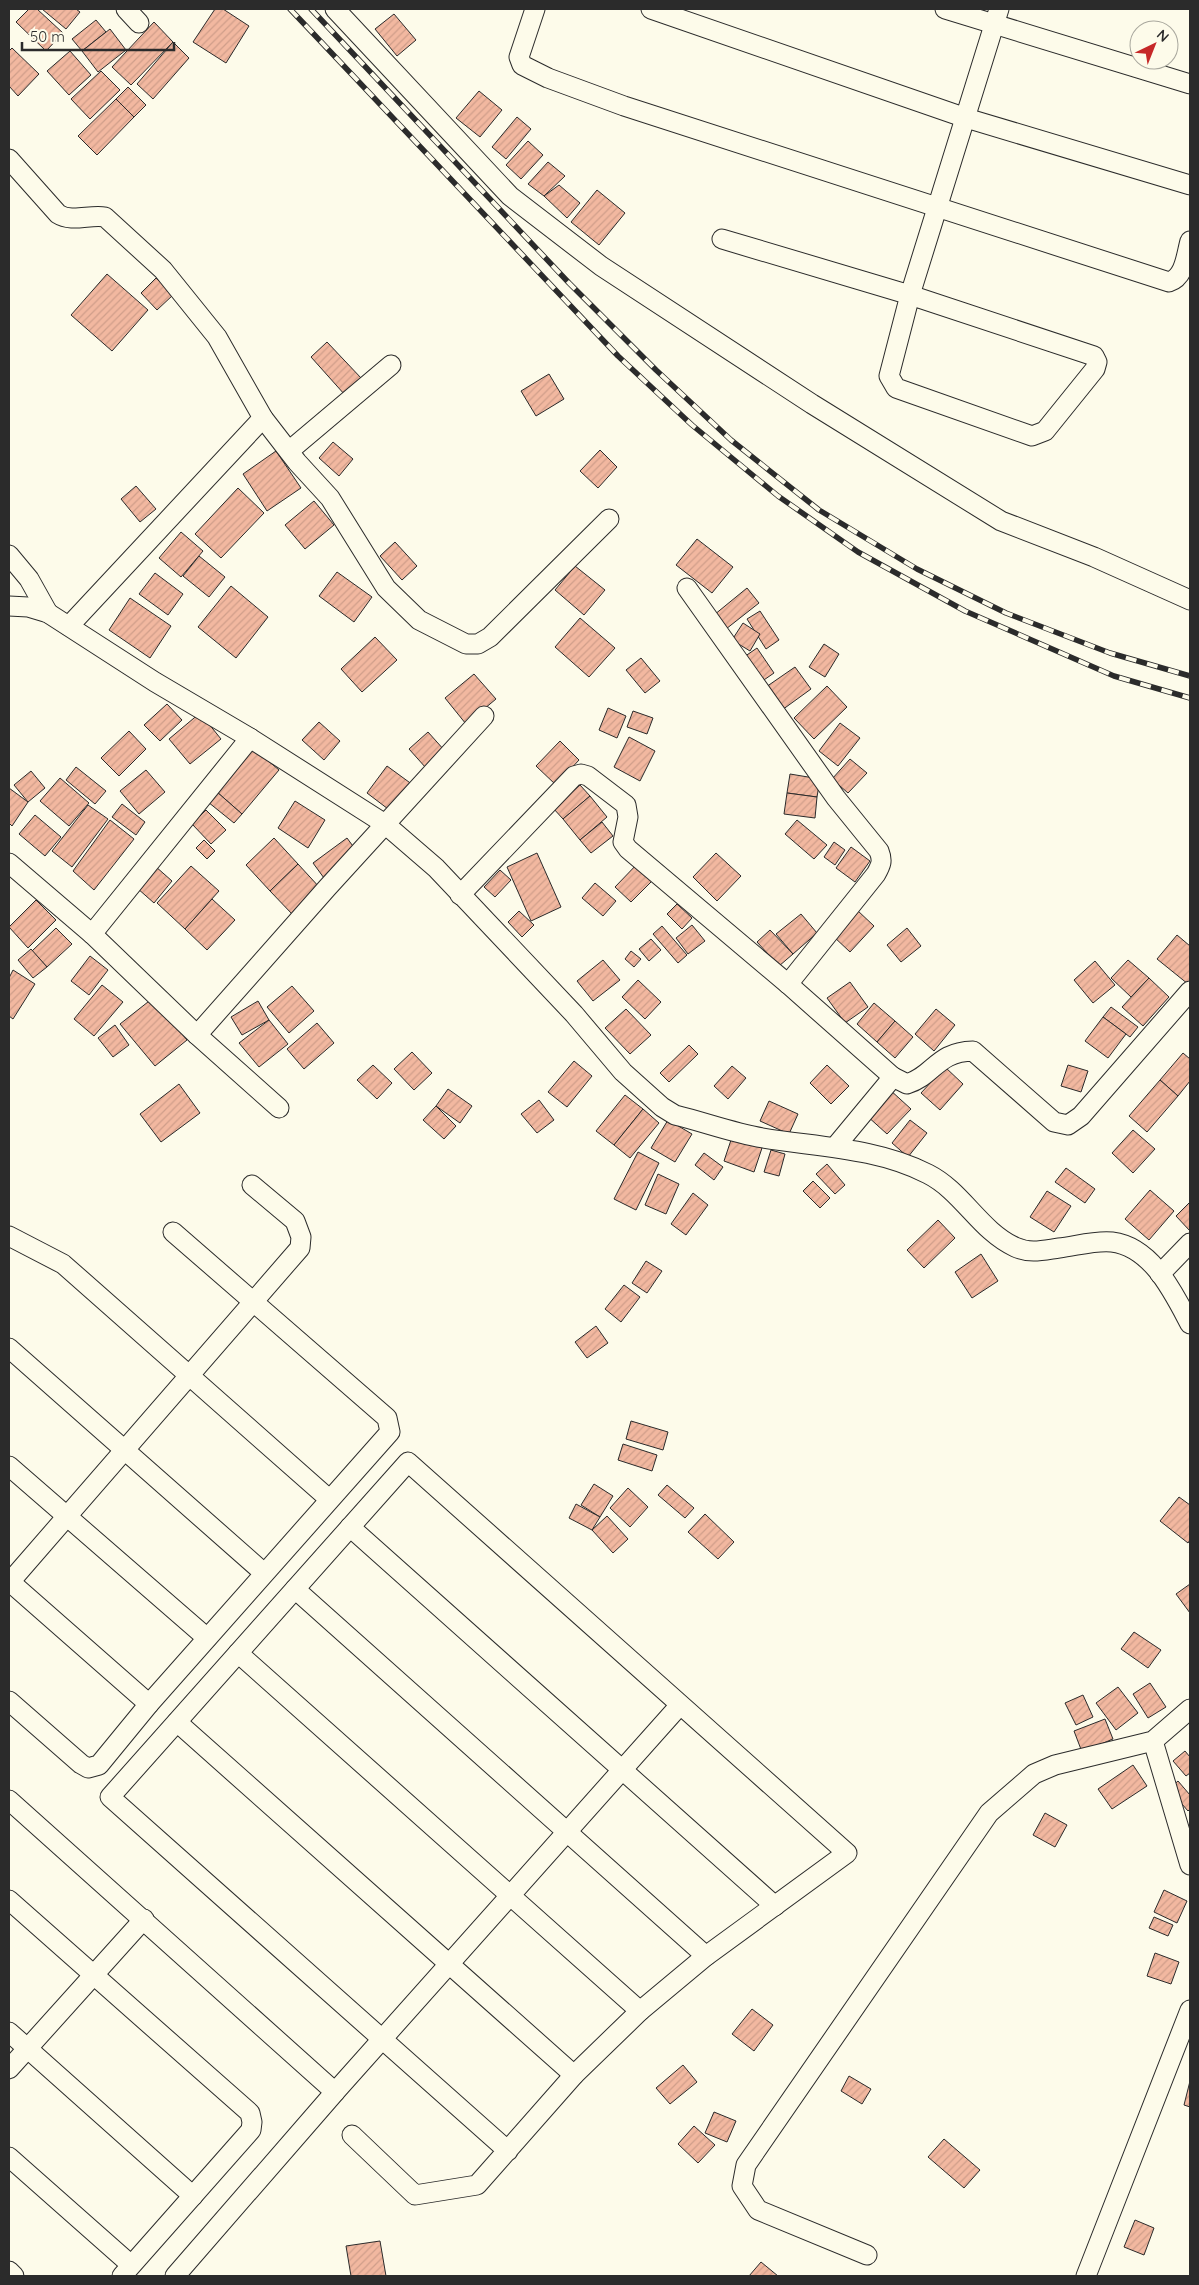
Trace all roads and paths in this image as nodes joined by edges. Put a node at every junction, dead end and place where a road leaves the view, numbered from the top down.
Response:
1 (126, 9) edge
2 (335, 9) edge
3 (535, 9) edge
4 (651, 9) edge
5 (945, 9) edge
6 (997, 17) edge
7 (139, 23) dead end
8 (1190, 84) edge
9 (966, 118) junction
10 (9, 159) edge
11 (1190, 185) edge
12 (938, 208) junction
13 (722, 239) dead end
14 (1190, 241) edge
15 (910, 295) junction
16 (391, 365) dead end
17 (263, 418) junction
18 (289, 451) junction
19 (609, 520) dead end
20 (9, 555) edge
21 (688, 588) dead end
22 (1190, 600) edge
23 (9, 606) edge
24 (48, 613) junction
25 (69, 626) junction
26 (484, 716) dead end
27 (250, 738) junction
28 (385, 824) junction
29 (9, 863) edge
30 (460, 895) junction
31 (92, 934) junction
32 (788, 984) junction
33 (1190, 991) edge
34 (197, 1035) junction
35 (893, 1077) junction
36 (279, 1108) dead end
37 (835, 1147) junction
38 (252, 1185) dead end
39 (173, 1232) dead end
40 (12, 1241) edge
41 (1190, 1243) edge
42 (1160, 1274) junction
43 (253, 1302) junction
44 (1190, 1324) edge
45 (9, 1348) edge
46 (189, 1376) junction
47 (125, 1450) junction
48 (9, 1466) edge
49 (329, 1499) junction
50 (67, 1516) junction
51 (350, 1528) junction
52 (264, 1573) junction
53 (9, 1582) edge
54 (295, 1589) junction
55 (207, 1638) junction
56 (238, 1653) junction
57 (9, 1701) edge
58 (149, 1704) junction
59 (680, 1705) junction
60 (1190, 1709) edge
61 (177, 1722) junction
62 (1153, 1741) junction
63 (622, 1770) junction
64 (9, 1800) edge
65 (567, 1832) junction
66 (1190, 1865) edge
67 (511, 1895) junction
68 (9, 1900) edge
69 (775, 1906) junction
70 (144, 1919) junction
71 (706, 1956) junction
72 (449, 1964) junction
73 (93, 1974) junction
74 (1190, 2010) edge
75 (640, 2011) junction
76 (9, 2032) edge
77 (382, 2039) junction
78 (27, 2049) junction
79 (9, 2069) edge
80 (574, 2075) junction
81 (335, 2092) junction
82 (352, 2135) dead end
83 (508, 2152) junction
84 (9, 2156) edge
85 (193, 2196) junction
86 (867, 2255) dead end
87 (126, 2270) edge
88 (9, 2271) edge
89 (14, 2276) edge
90 (175, 2276) edge
91 (1086, 2276) edge

1 - 7 street
2 - 22 street
3 - 12 street
4 - 9 street
5 - 6 street
6 - 8 street
6 - 9 street
9 - 11 street
9 - 12 street
10 - 17 street
12 - 14 street
12 - 15 street
13 - 15 street
15 - 15 street
16 - 18 street
17 - 18 street
17 - 25 street
18 - 19 street
20 - 24 street
21 - 32 street
23 - 24 street
24 - 25 street
25 - 27 street
26 - 28 street
27 - 28 street
27 - 31 street
28 - 30 street
28 - 34 street
29 - 31 street
30 - 32 street
30 - 37 street
31 - 34 street
32 - 35 street
33 - 35 street
34 - 36 street
35 - 37 street
37 - 42 street
38 - 43 street
39 - 43 street
40 - 46 street
41 - 42 street
42 - 44 street
43 - 46 street
43 - 49 street
45 - 47 street
46 - 47 street
46 - 49 street
47 - 50 street
47 - 52 street
48 - 50 street
49 - 52 street
50 - 53 street
50 - 55 street
51 - 54 street
51 - 59 street
51 - 63 street
52 - 55 street
53 - 58 street
54 - 56 street
54 - 65 street
55 - 58 street
56 - 61 street
56 - 67 street
57 - 58 street
59 - 63 street
59 - 69 street
60 - 62 street
61 - 72 street
61 - 77 street
62 - 66 street
62 - 86 street
63 - 65 street
63 - 69 street
64 - 70 street
65 - 67 street
65 - 71 street
67 - 72 street
67 - 75 street
68 - 73 street
69 - 71 street
70 - 73 street
70 - 81 street
71 - 75 street
72 - 77 street
72 - 80 street
73 - 78 street
73 - 85 street
74 - 91 street
75 - 80 street
76 - 78 street
77 - 81 street
77 - 83 street
78 - 79 street
78 - 85 street
80 - 83 street
81 - 90 street
82 - 83 street
84 - 87 street
85 - 87 street
88 - 89 street

